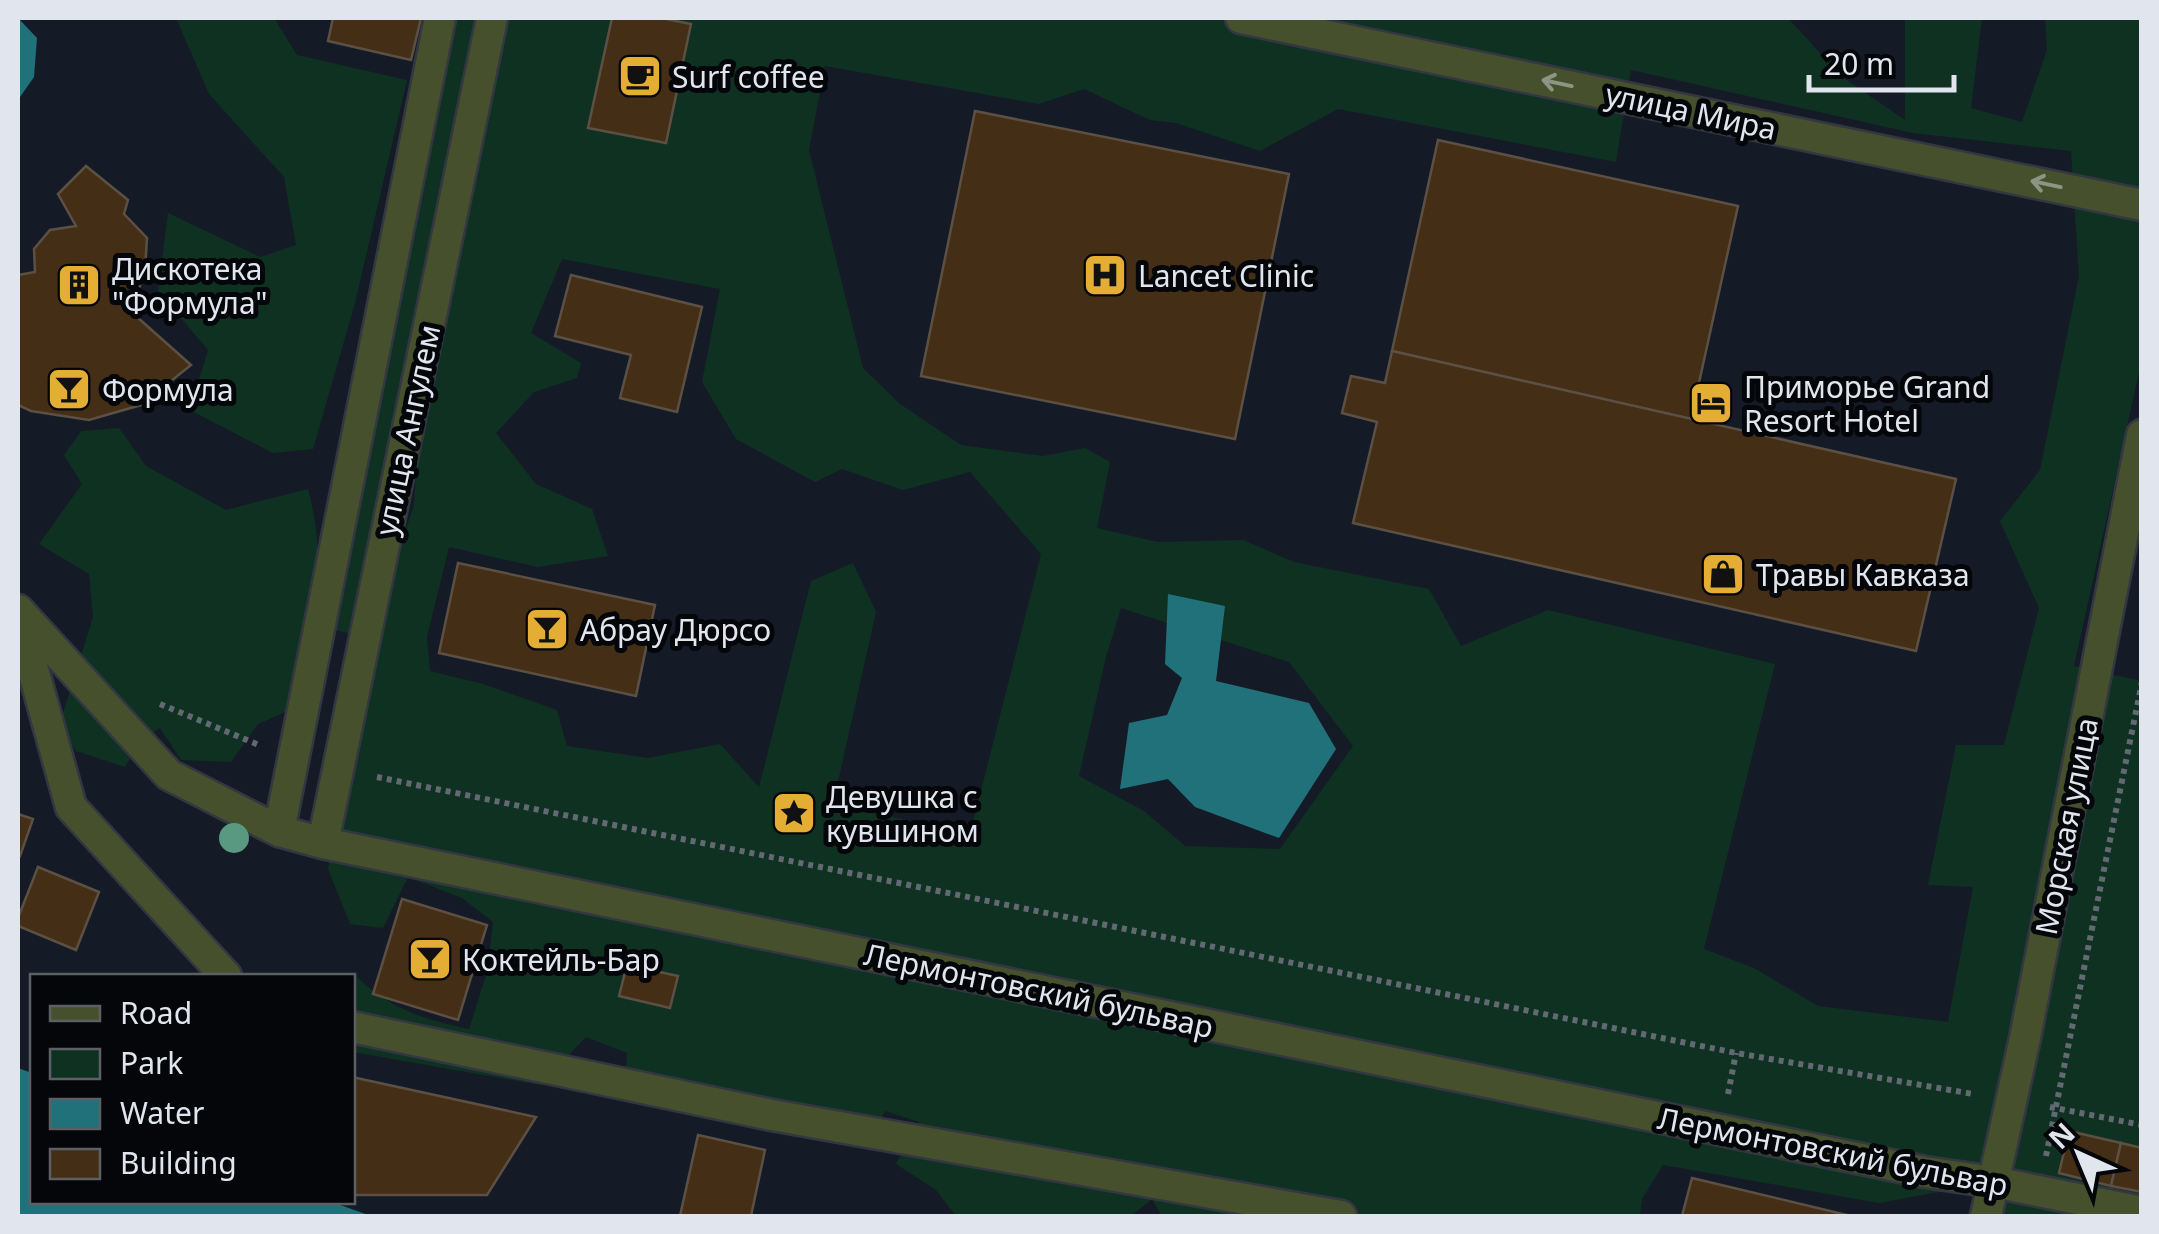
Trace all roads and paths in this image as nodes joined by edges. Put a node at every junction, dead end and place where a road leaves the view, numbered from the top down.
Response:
1 (440, 18) edge
2 (492, 18) edge
3 (1241, 18) edge
4 (2142, 204) edge
5 (2142, 435) edge
6 (18, 612) edge
7 (2142, 682) edge
8 (156, 702) dead end
9 (294, 759) junction
10 (336, 769) junction
11 (279, 830) junction
12 (323, 843) junction
13 (224, 974) edge
14 (355, 1029) edge
15 (2012, 1099) junction
16 (2058, 1108) junction
17 (2142, 1125) edge
18 (1994, 1182) junction
19 (2038, 1191) junction
20 (2142, 1212) edge
21 (1341, 1216) edge
22 (1986, 1216) edge

1 - 9 street, улица Ангулем
2 - 10 street, улица Ангулем
4 -> 3 street, улица Мира
5 - 15 street, Морская улица
6 - 11 street, Лермонтовский бульвар
6 - 13 street, Лермонтовский бульвар
7 - 16 path
8 - 9 path
9 - 11 street, улица Ангулем
10 - 12 street, улица Ангулем
10 - 15 path
11 - 12 street, Лермонтовский бульвар
12 - 18 street, Лермонтовский бульвар
14 - 21 street
15 - 16 path
15 - 18 street, Морская улица
16 - 17 path
16 - 19 path
18 - 19 street, Лермонтовский бульвар
18 - 22 street, Морская улица
19 - 20 street, Лермонтовский бульвар

